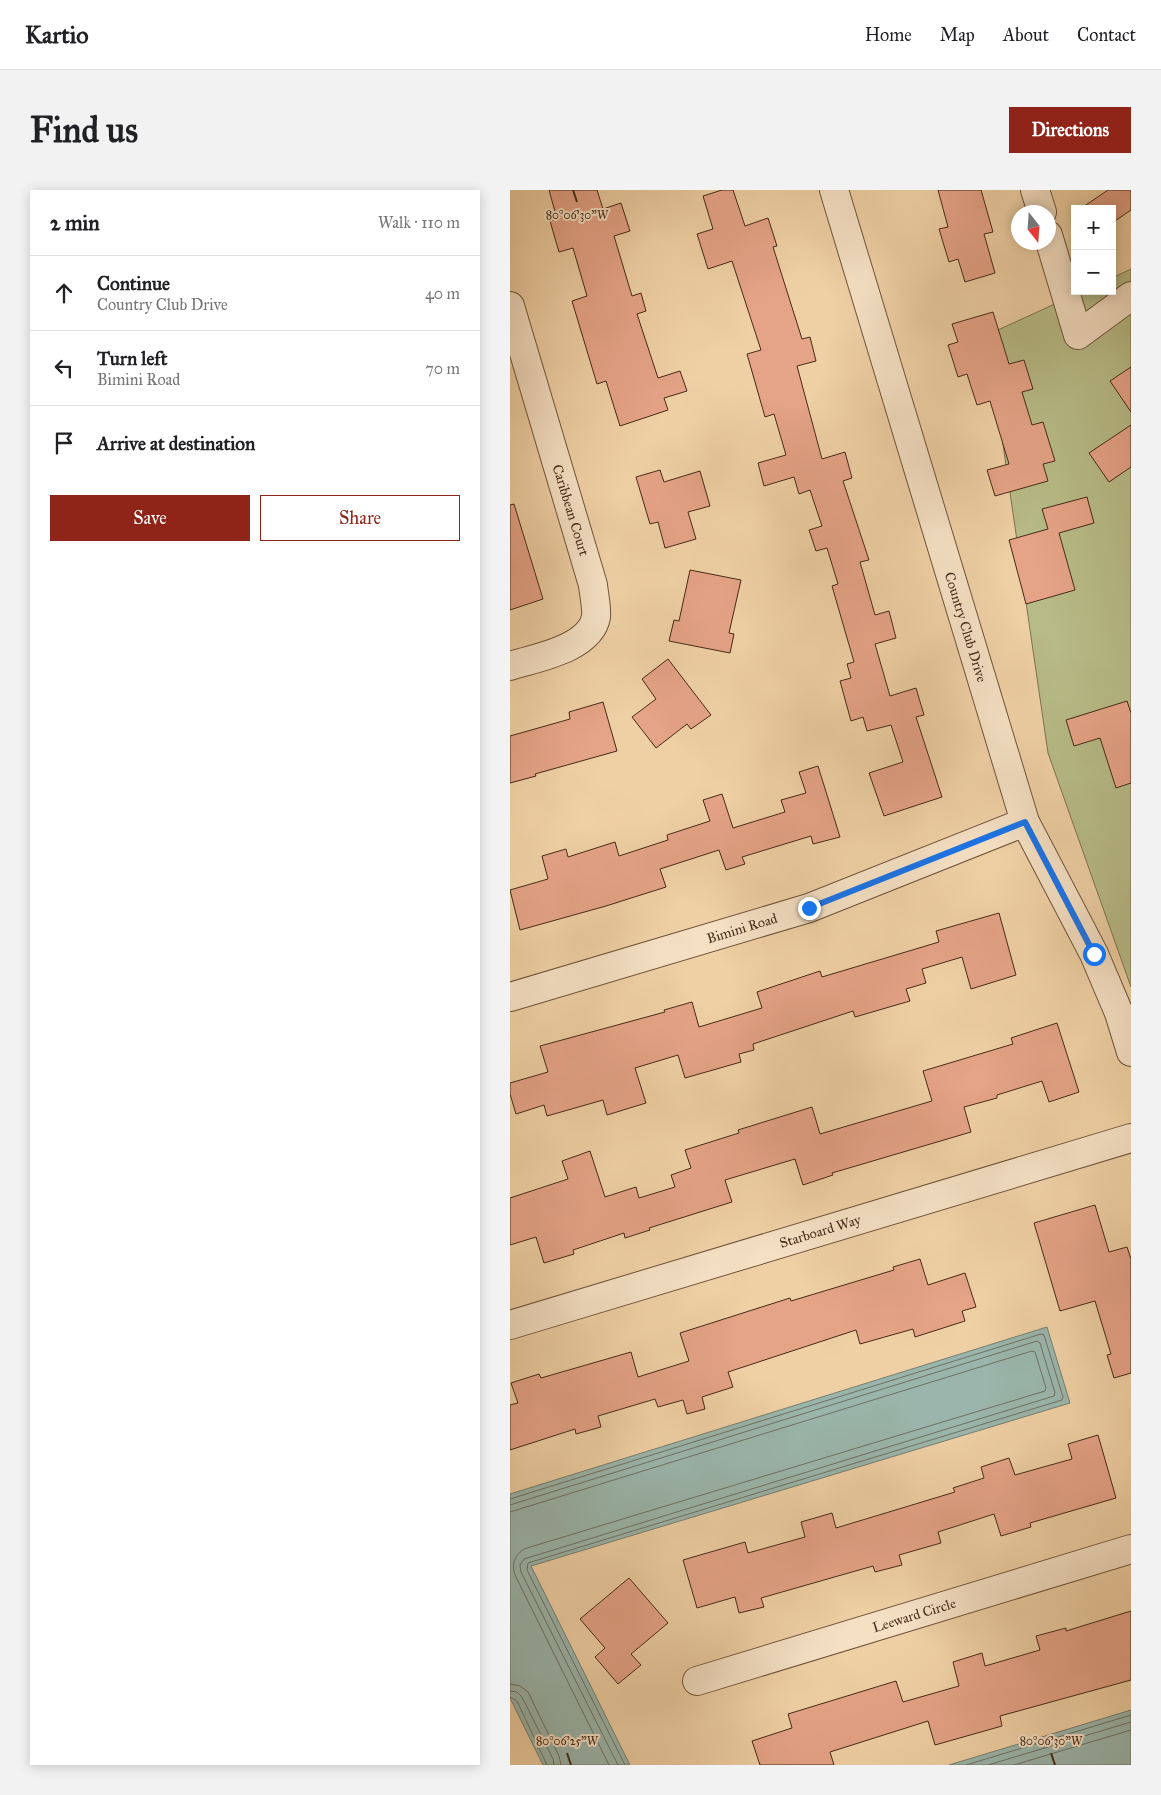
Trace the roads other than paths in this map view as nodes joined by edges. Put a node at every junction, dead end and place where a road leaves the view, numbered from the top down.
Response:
1 (834, 190) edge
2 (1035, 190) edge
3 (1040, 205) edge
4 (1052, 250) edge
5 (1131, 296) edge
6 (510, 306) edge
7 (510, 666) edge
8 (1025, 822) junction
9 (510, 997) edge
10 (1131, 1052) edge
11 (1131, 1138) edge
12 (510, 1325) edge
13 (1131, 1549) edge
14 (697, 1681) dead end

1 - 8 street, Country Club Drive
2 - 3 street
4 - 5 street
6 - 7 street, Caribbean Court
8 - 9 street, Bimini Road
8 - 10 street, Country Club Drive
11 - 12 street, Starboard Way
13 - 14 street, Leeward Circle

